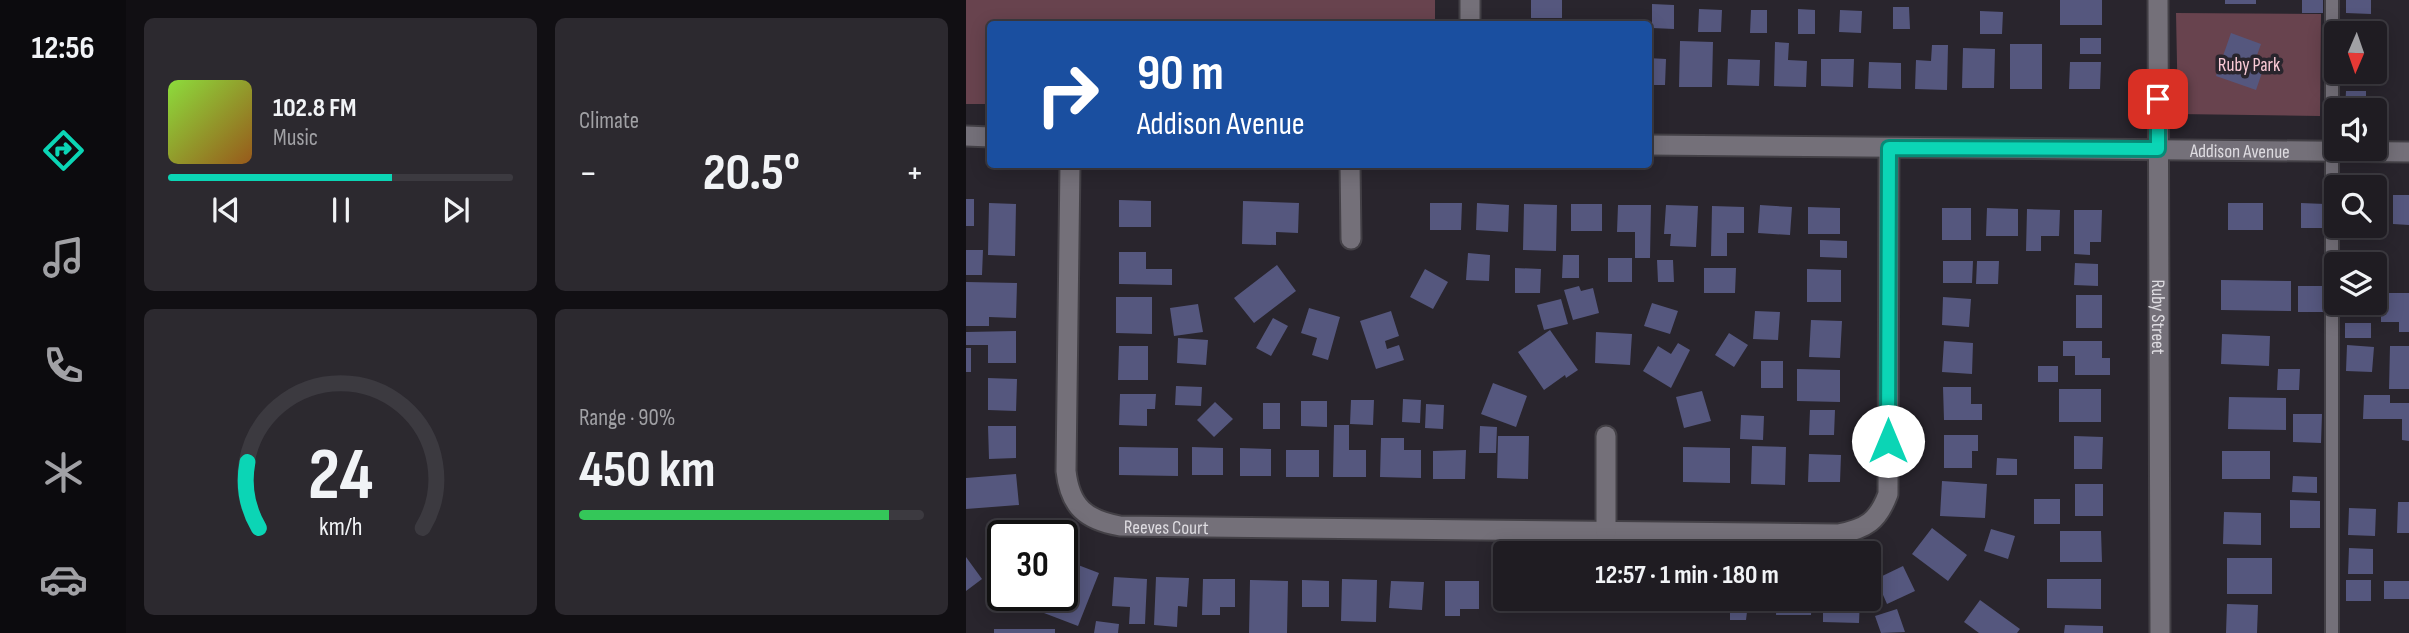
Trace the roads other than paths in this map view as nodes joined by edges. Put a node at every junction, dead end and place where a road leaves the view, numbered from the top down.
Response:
1 (1470, 0) edge
2 (2158, 0) edge
3 (2332, 0) edge
4 (1470, 21) edge
5 (2332, 98) edge
6 (966, 136) edge
7 (987, 137) edge
8 (1652, 145) edge
9 (1889, 148) junction
10 (2158, 149) junction
11 (2324, 151) edge
12 (2387, 152) edge
13 (2409, 152) edge
14 (2332, 161) edge
15 (1070, 168) edge
16 (1350, 168) edge
17 (1350, 239) dead end
18 (1605, 436) dead end
19 (1606, 532) junction
20 (2160, 633) edge
21 (2332, 633) edge

1 - 4 street
2 - 10 street, Ruby Street
3 - 5 lane
6 - 7 street
8 - 9 street, Addison Avenue
9 - 10 street, Addison Avenue
9 - 19 street, Reeves Court
10 - 11 street, Addison Avenue
10 - 20 street, Ruby Street
12 - 13 street, Addison Avenue
14 - 21 lane
15 - 19 street, Reeves Court
16 - 17 street
18 - 19 street

